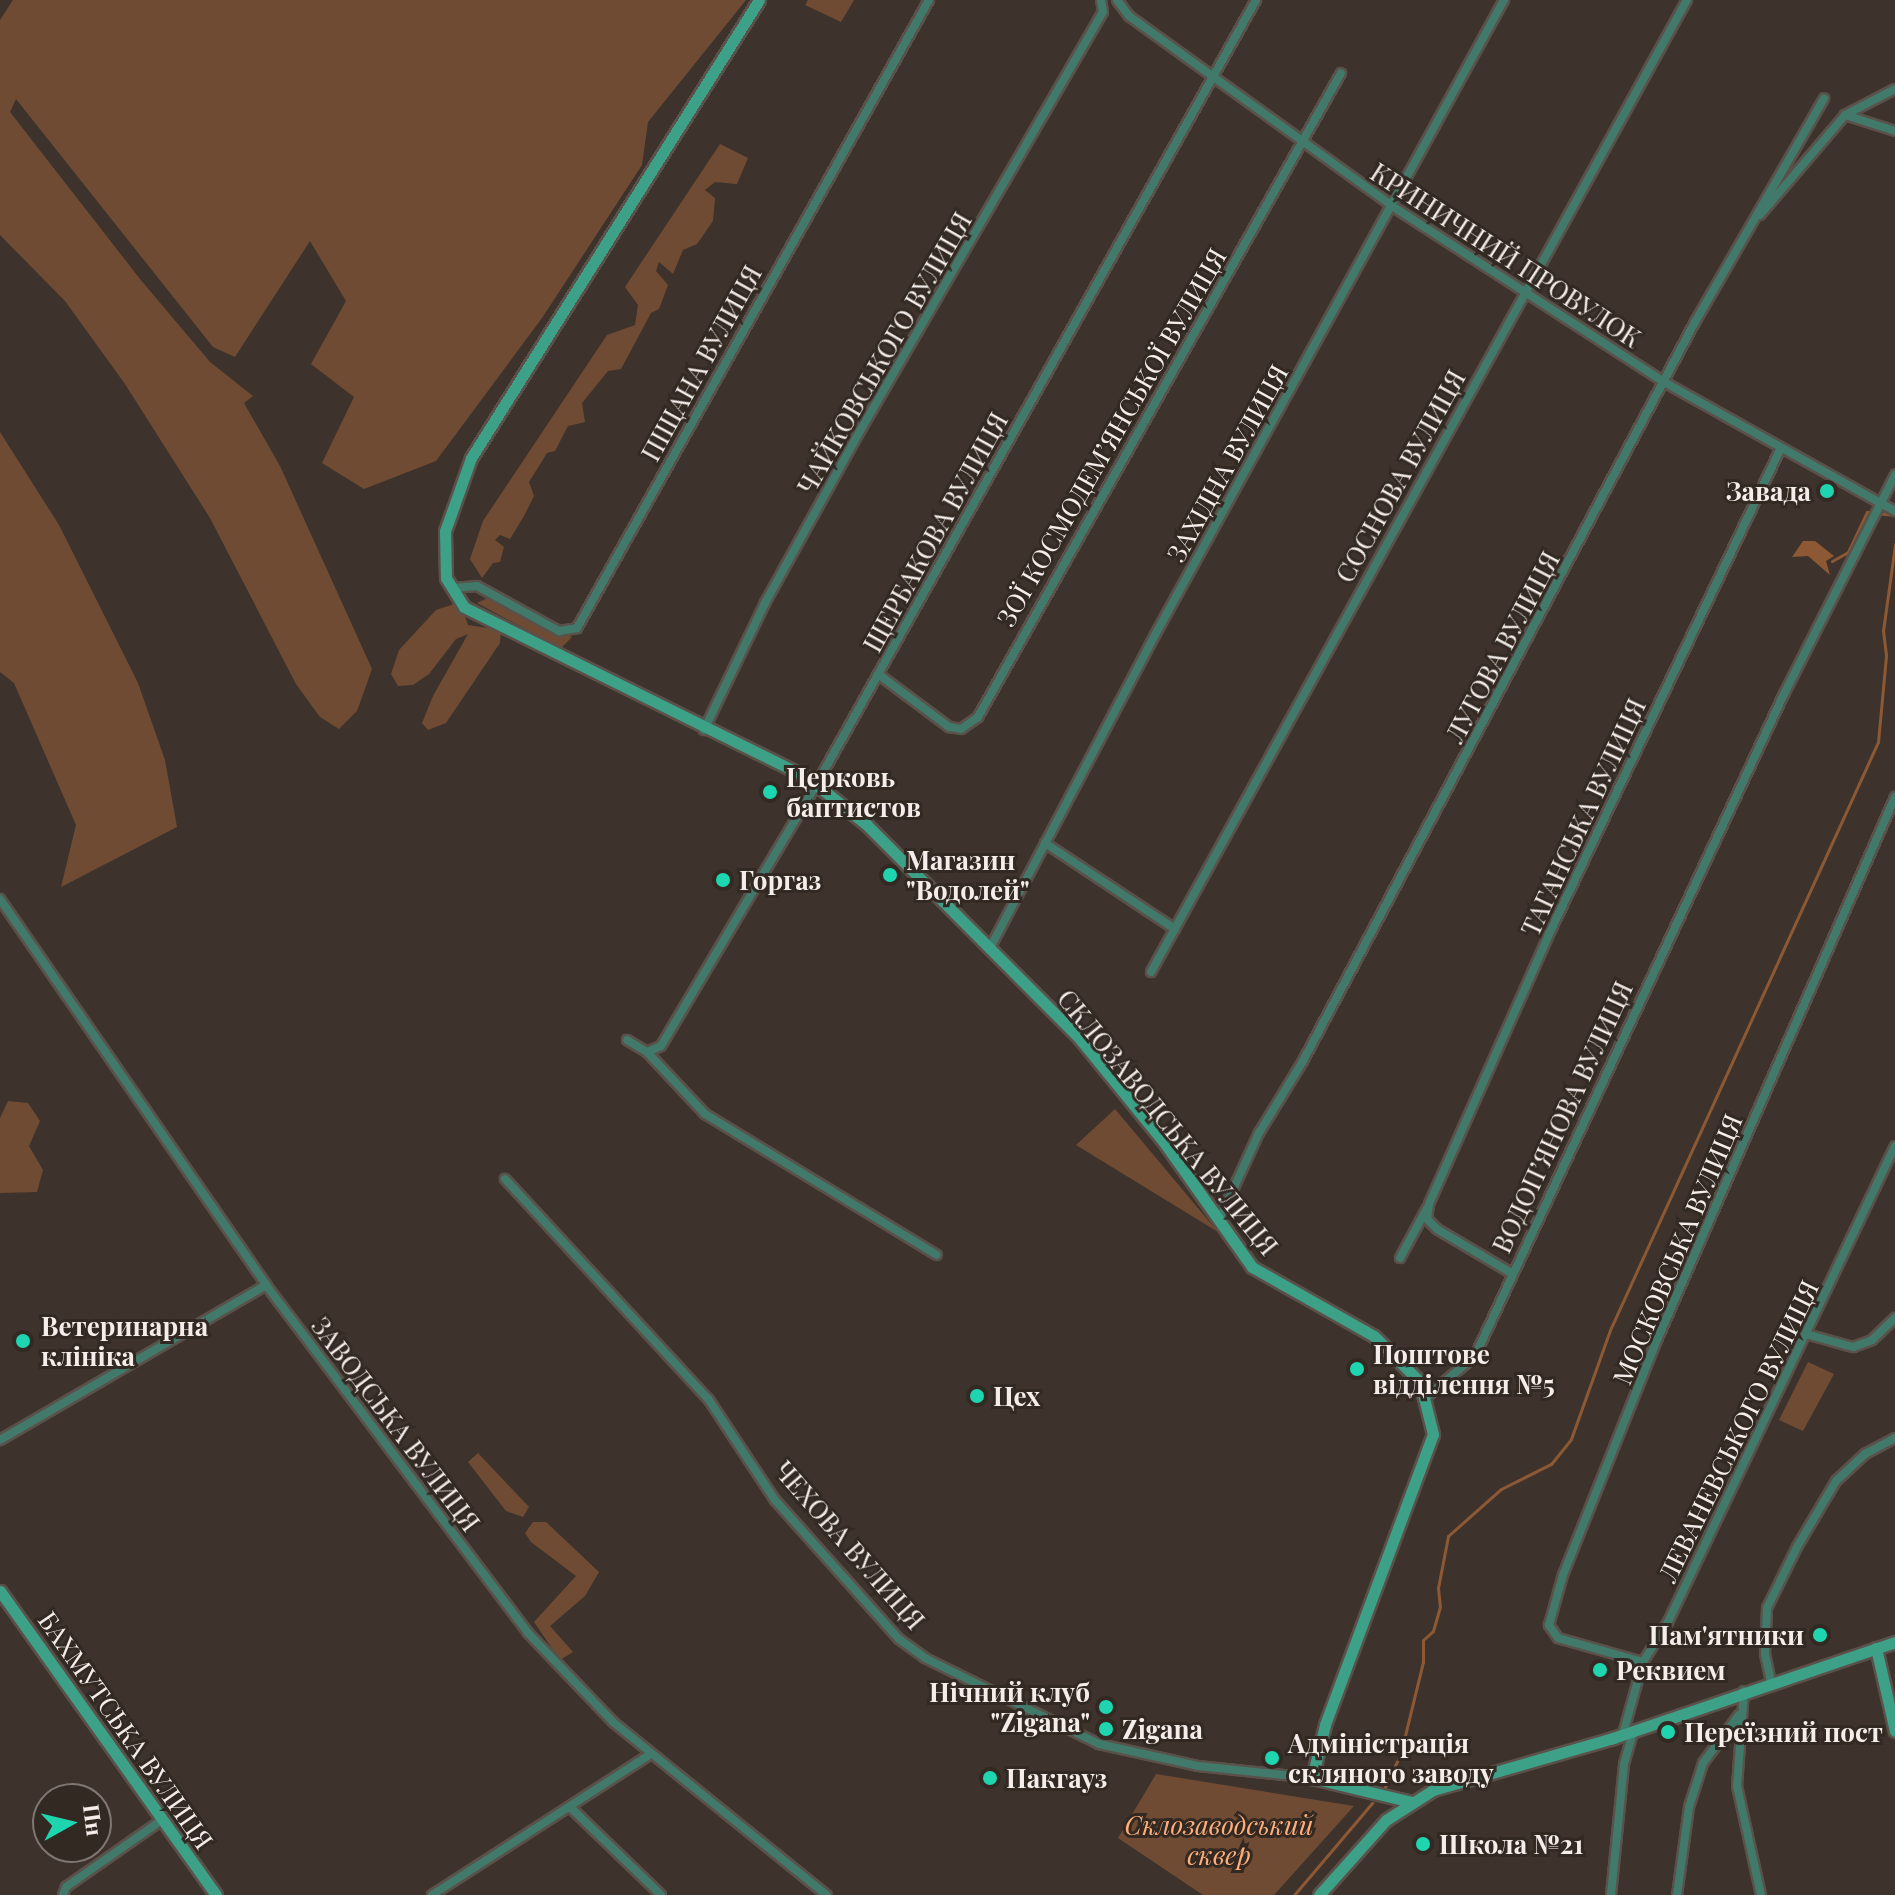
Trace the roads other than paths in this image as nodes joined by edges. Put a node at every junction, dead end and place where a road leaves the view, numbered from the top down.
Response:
1 (759, 0) edge
2 (929, 0) edge
3 (1101, 0) edge
4 (1117, 0) edge
5 (1256, 0) edge
6 (1504, 0) edge
7 (1687, 0) edge
8 (1103, 12) junction
9 (1129, 16) junction
10 (1341, 73) dead end
11 (1213, 78) junction
12 (1895, 89) edge
13 (1824, 99) dead end
14 (1845, 115) junction
15 (1895, 131) edge
16 (1301, 142) junction
17 (1392, 206) junction
18 (1746, 231) junction
19 (1525, 290) junction
20 (1664, 382) junction
21 (1780, 450) junction
22 (1895, 475) edge
23 (1882, 504) junction
24 (1894, 511) edge
25 (449, 583) junction
26 (878, 674) junction
27 (704, 730) junction
28 (816, 785) junction
29 (1895, 797) edge
30 (1045, 843) junction
31 (0, 899) edge
32 (1175, 929) junction
33 (990, 948) junction
34 (1151, 972) dead end
35 (627, 1040) dead end
36 (647, 1052) junction
37 (1895, 1146) edge
38 (505, 1179) dead end
39 (1429, 1204) junction
40 (1220, 1218) junction
41 (937, 1255) dead end
42 (1400, 1258) dead end
43 (1513, 1274) junction
44 (266, 1285) junction
45 (1895, 1318) edge
46 (1806, 1334) junction
47 (1424, 1399) junction
48 (1895, 1438) edge
49 (0, 1440) edge
50 (0, 1591) edge
51 (1895, 1642) edge
52 (1876, 1648) junction
53 (1643, 1662) junction
54 (1771, 1682) junction
55 (1744, 1691) junction
56 (1741, 1713) junction
57 (1895, 1731) edge
58 (1629, 1732) junction
59 (651, 1754) junction
60 (1312, 1778) junction
61 (1412, 1802) junction
62 (571, 1808) junction
63 (162, 1820) junction
64 (444, 1887) junction
65 (63, 1895) edge
66 (216, 1895) edge
67 (432, 1895) edge
68 (452, 1895) edge
69 (661, 1895) edge
70 (827, 1895) edge
71 (1319, 1895) edge
72 (1611, 1895) edge
73 (1677, 1895) edge
74 (1761, 1895) edge

1 - 25 street
2 - 25 street, ПІЩАНА ВУЛИЦЯ
3 - 8 street
4 - 9 street, КРИНИЧНИЙ ПРОВУЛОК
5 - 11 street, ЩЕРБАКОВА ВУЛИЦЯ
6 - 17 street, ЗАХІДНА ВУЛИЦЯ
7 - 19 street, СОСНОВА ВУЛИЦЯ
8 - 9 street
8 - 27 street, ЧАЙКОВСЬКОГО ВУЛИЦЯ
9 - 11 street, КРИНИЧНИЙ ПРОВУЛОК
10 - 16 street, ЗОЇ КОСМОДЕМ’ЯНСЬКОЇ ВУЛИЦЯ
11 - 16 street, КРИНИЧНИЙ ПРОВУЛОК
11 - 26 street, ЩЕРБАКОВА ВУЛИЦЯ
12 - 14 street
13 - 18 street, ЛУГОВА ВУЛИЦЯ
14 - 15 street
14 - 18 street
16 - 17 street, КРИНИЧНИЙ ПРОВУЛОК
16 - 26 street, ЗОЇ КОСМОДЕМ’ЯНСЬКОЇ ВУЛИЦЯ
17 - 19 street, КРИНИЧНИЙ ПРОВУЛОК
17 - 30 street, ЗАХІДНА ВУЛИЦЯ
18 - 20 street, ЛУГОВА ВУЛИЦЯ
19 - 20 street, КРИНИЧНИЙ ПРОВУЛОК
19 - 32 street, СОСНОВА ВУЛИЦЯ
20 - 21 street, КРИНИЧНИЙ ПРОВУЛОК
20 - 40 street, ЛУГОВА ВУЛИЦЯ
21 - 23 street, КРИНИЧНИЙ ПРОВУЛОК
21 - 39 street, ТАГАНСЬКА ВУЛИЦЯ
22 - 23 street, ВОДОП’ЯНОВА ВУЛИЦЯ
23 - 24 street, КРИНИЧНИЙ ПРОВУЛОК
23 - 43 street, ВОДОП’ЯНОВА ВУЛИЦЯ
25 - 27 street, СКЛОЗАВОДСЬКА ВУЛИЦЯ
26 - 28 street, ЩЕРБАКОВА ВУЛИЦЯ
27 - 28 street, СКЛОЗАВОДСЬКА ВУЛИЦЯ
28 - 33 street, СКЛОЗАВОДСЬКА ВУЛИЦЯ
28 - 36 street, ЩЕРБАКОВА ВУЛИЦЯ
29 - 53 street, МОСКОВСЬКА ВУЛИЦЯ
30 - 32 street
30 - 33 street, ЗАХІДНА ВУЛИЦЯ
31 - 44 street, ЗАВОДСЬКА ВУЛИЦЯ
32 - 34 street, СОСНОВА ВУЛИЦЯ
33 - 40 street, СКЛОЗАВОДСЬКА ВУЛИЦЯ
35 - 36 street
36 - 41 street
37 - 46 street, ЛЕВАНЕВСЬКОГО ВУЛИЦЯ
38 - 60 street, ЧЕХОВА ВУЛИЦЯ
39 - 42 street, ТАГАНСЬКА ВУЛИЦЯ
39 - 43 street
40 - 47 street, СКЛОЗАВОДСЬКА ВУЛИЦЯ
43 - 47 street, ВОДОП’ЯНОВА ВУЛИЦЯ
44 - 49 street
44 - 59 street, ЗАВОДСЬКА ВУЛИЦЯ
45 - 46 street
46 - 53 street, ЛЕВАНЕВСЬКОГО ВУЛИЦЯ
47 - 60 street
48 - 54 street
50 - 63 street, БАХМУТСЬКА ВУЛИЦЯ
51 - 52 street
52 - 54 street
52 - 57 street
53 - 58 street, ЛЕВАНЕВСЬКОГО ВУЛИЦЯ
54 - 55 street
55 - 56 street
55 - 58 street
56 - 73 street
56 - 74 street
58 - 61 street
58 - 72 street, ЛЕВАНЕВСЬКОГО ВУЛИЦЯ
59 - 62 street
59 - 70 street, ЗАВОДСЬКА ВУЛИЦЯ
60 - 61 street, ЧЕХОВА ВУЛИЦЯ
61 - 71 street
62 - 64 street
62 - 69 street
63 - 65 street
63 - 66 street, БАХМУТСЬКА ВУЛИЦЯ
64 - 67 street
64 - 68 street

